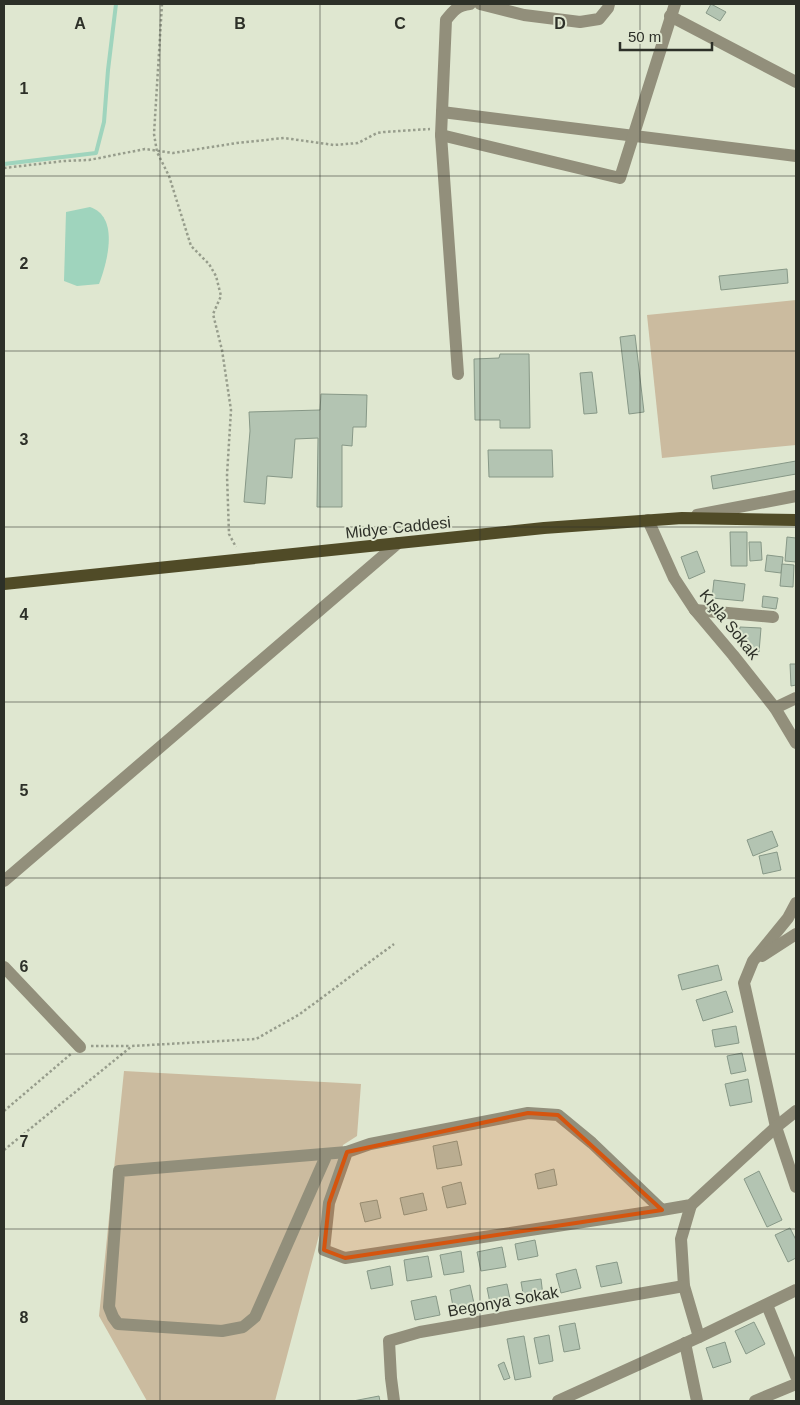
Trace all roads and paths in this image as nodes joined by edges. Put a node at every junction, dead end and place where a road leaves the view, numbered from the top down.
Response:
1 (162, 4) edge
2 (470, 4) edge
3 (480, 4) edge
4 (609, 4) edge
5 (673, 10) edge
6 (796, 82) edge
7 (442, 112) junction
8 (441, 132) junction
9 (633, 135) junction
10 (157, 152) junction
11 (796, 156) edge
12 (4, 168) edge
13 (458, 374) dead end
14 (796, 496) edge
15 (682, 518) junction
16 (648, 520) junction
17 (796, 520) edge
18 (398, 543) junction
19 (243, 560) junction
20 (4, 584) edge
21 (695, 610) junction
22 (773, 617) dead end
23 (796, 698) edge
24 (775, 708) junction
25 (796, 744) edge
26 (4, 881) edge
27 (796, 903) edge
28 (796, 934) edge
29 (394, 944) dead end
30 (753, 961) junction
31 (4, 967) edge
32 (132, 1046) junction
33 (80, 1047) junction
34 (4, 1110) edge
35 (796, 1112) edge
36 (776, 1128) junction
37 (4, 1150) edge
38 (347, 1152) junction
39 (327, 1154) junction
40 (796, 1186) edge
41 (691, 1205) junction
42 (662, 1210) junction
43 (684, 1286) junction
44 (796, 1290) edge
45 (767, 1305) junction
46 (699, 1337) junction
47 (684, 1343) junction
48 (796, 1376) edge
49 (796, 1384) edge
50 (394, 1401) edge
51 (558, 1401) edge
52 (697, 1401) edge
53 (755, 1401) edge

1 - 10 path
2 - 7 street
3 - 4 street
5 - 6 street
5 - 9 street
7 - 8 street
7 - 9 street
8 - 9 street
8 - 10 path
8 - 13 street
9 - 11 street
10 - 12 path
10 - 19 path
14 - 15 street
15 - 16 main road, Midye Caddesi
15 - 17 main road, Midye Caddesi
16 - 18 main road, Midye Caddesi
16 - 21 street, Kışla Sokak
18 - 19 main road, Midye Caddesi
18 - 26 street
19 - 20 main road, Midye Caddesi
21 - 22 street
21 - 24 street, Kışla Sokak
23 - 24 street
24 - 25 street, Kışla Sokak
27 - 30 street
28 - 30 street
29 - 32 path
30 - 36 street
31 - 33 street
32 - 33 path
32 - 37 path
33 - 34 path
35 - 36 street
36 - 40 street
36 - 41 street
38 - 39 street
38 - 42 street
38 - 42 street
39 - 39 street
41 - 42 street
41 - 43 street
43 - 46 street
43 - 50 street, Begonya Sokak
44 - 45 street
45 - 46 street
45 - 48 street
46 - 47 street
47 - 51 street
47 - 52 street
49 - 53 street

